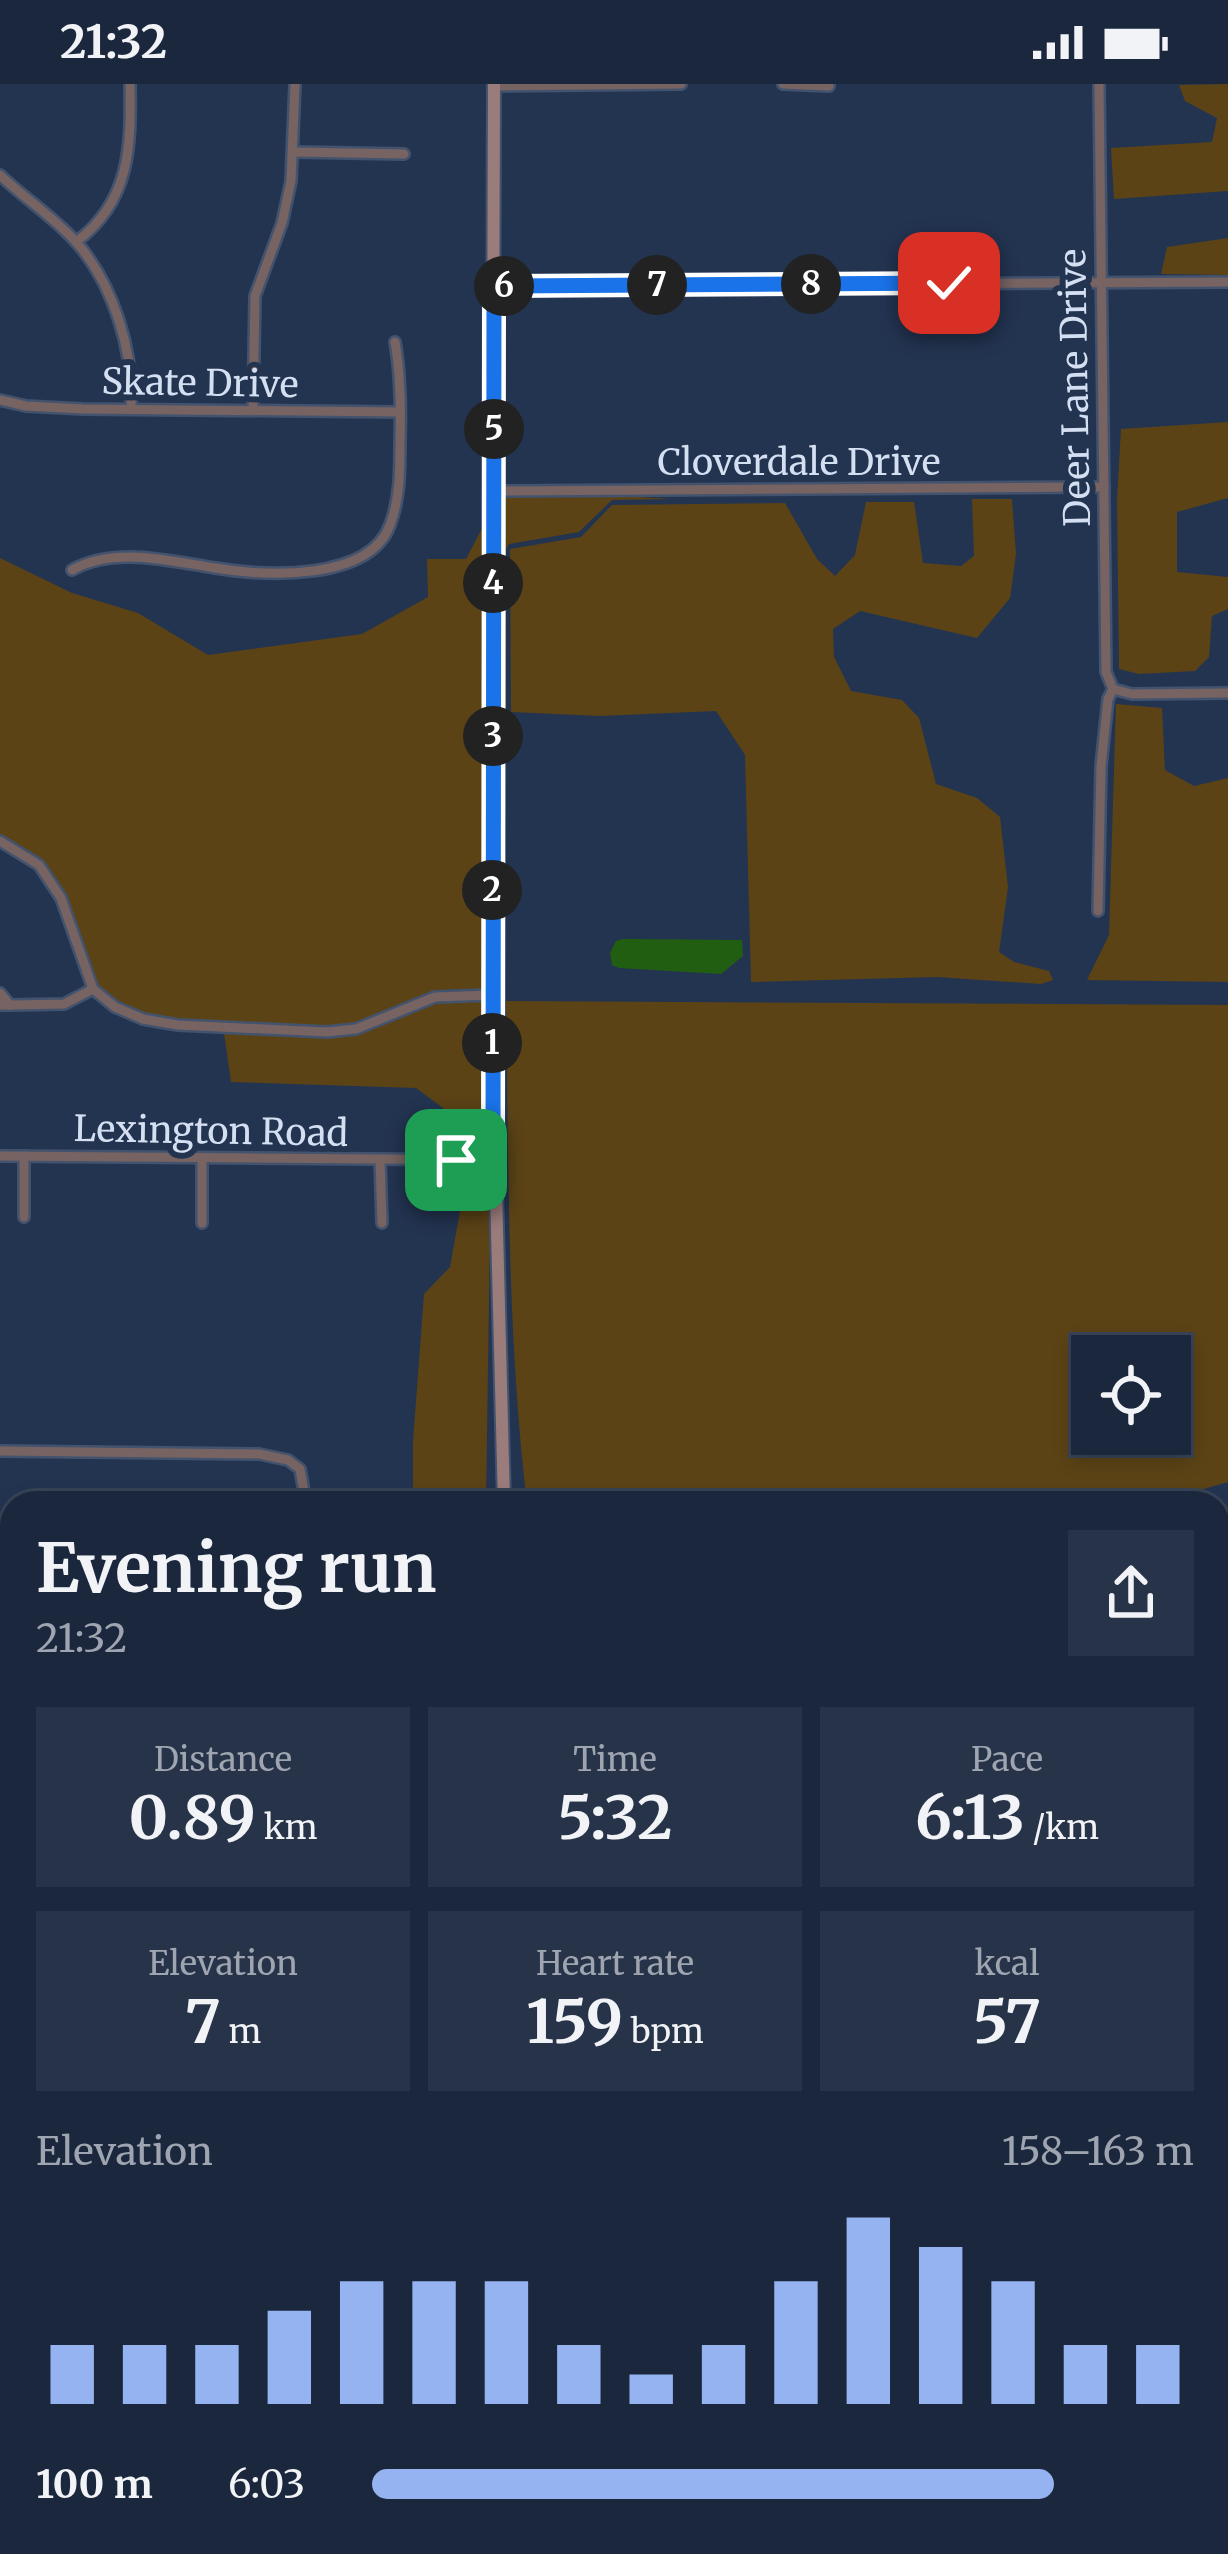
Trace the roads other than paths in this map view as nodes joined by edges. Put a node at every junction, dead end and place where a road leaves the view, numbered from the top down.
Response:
1 (130, 84) edge
2 (295, 84) edge
3 (681, 84) edge
4 (782, 84) edge
5 (1099, 84) edge
6 (494, 85) edge
7 (829, 86) edge
8 (296, 152) junction
9 (404, 154) dead end
10 (0, 175) edge
11 (76, 242) junction
12 (1101, 282) junction
13 (1228, 282) edge
14 (494, 286) junction
15 (395, 342) dead end
16 (0, 400) edge
17 (131, 408) junction
18 (253, 409) junction
19 (400, 412) junction
20 (1104, 487) junction
21 (494, 491) junction
22 (73, 570) dead end
23 (1113, 689) junction
24 (1228, 693) edge
25 (0, 841) edge
26 (1098, 911) dead end
27 (93, 988) junction
28 (0, 993) edge
29 (491, 995) junction
30 (5, 1005) edge
31 (0, 1156) edge
32 (24, 1156) junction
33 (202, 1158) junction
34 (380, 1160) junction
35 (493, 1160) junction
36 (24, 1217) dead end
37 (202, 1223) dead end
38 (382, 1223) dead end
39 (0, 1451) edge
40 (304, 1491) edge
41 (504, 1491) edge

1 - 11 street
2 - 8 street
3 - 6 street
4 - 7 street
5 - 12 street, Deer Lane Drive
6 - 14 main road
8 - 9 street
8 - 18 street
10 - 11 street
11 - 17 street
12 - 13 street
12 - 14 street
12 - 20 street, Deer Lane Drive
14 - 21 main road
15 - 19 street
16 - 17 street, Skate Drive
17 - 18 street, Skate Drive
18 - 19 street, Skate Drive
19 - 22 street
20 - 21 street, Cloverdale Drive
20 - 23 street, Deer Lane Drive
21 - 29 main road
23 - 24 street
23 - 26 street, Deer Lane Drive
25 - 27 street
27 - 29 street
27 - 30 street
28 - 30 street
29 - 35 main road
31 - 32 street, Lexington Road
32 - 33 street, Lexington Road
32 - 36 street
33 - 34 street, Lexington Road
33 - 37 street
34 - 35 street, Lexington Road
34 - 38 street
35 - 41 main road
39 - 40 street

